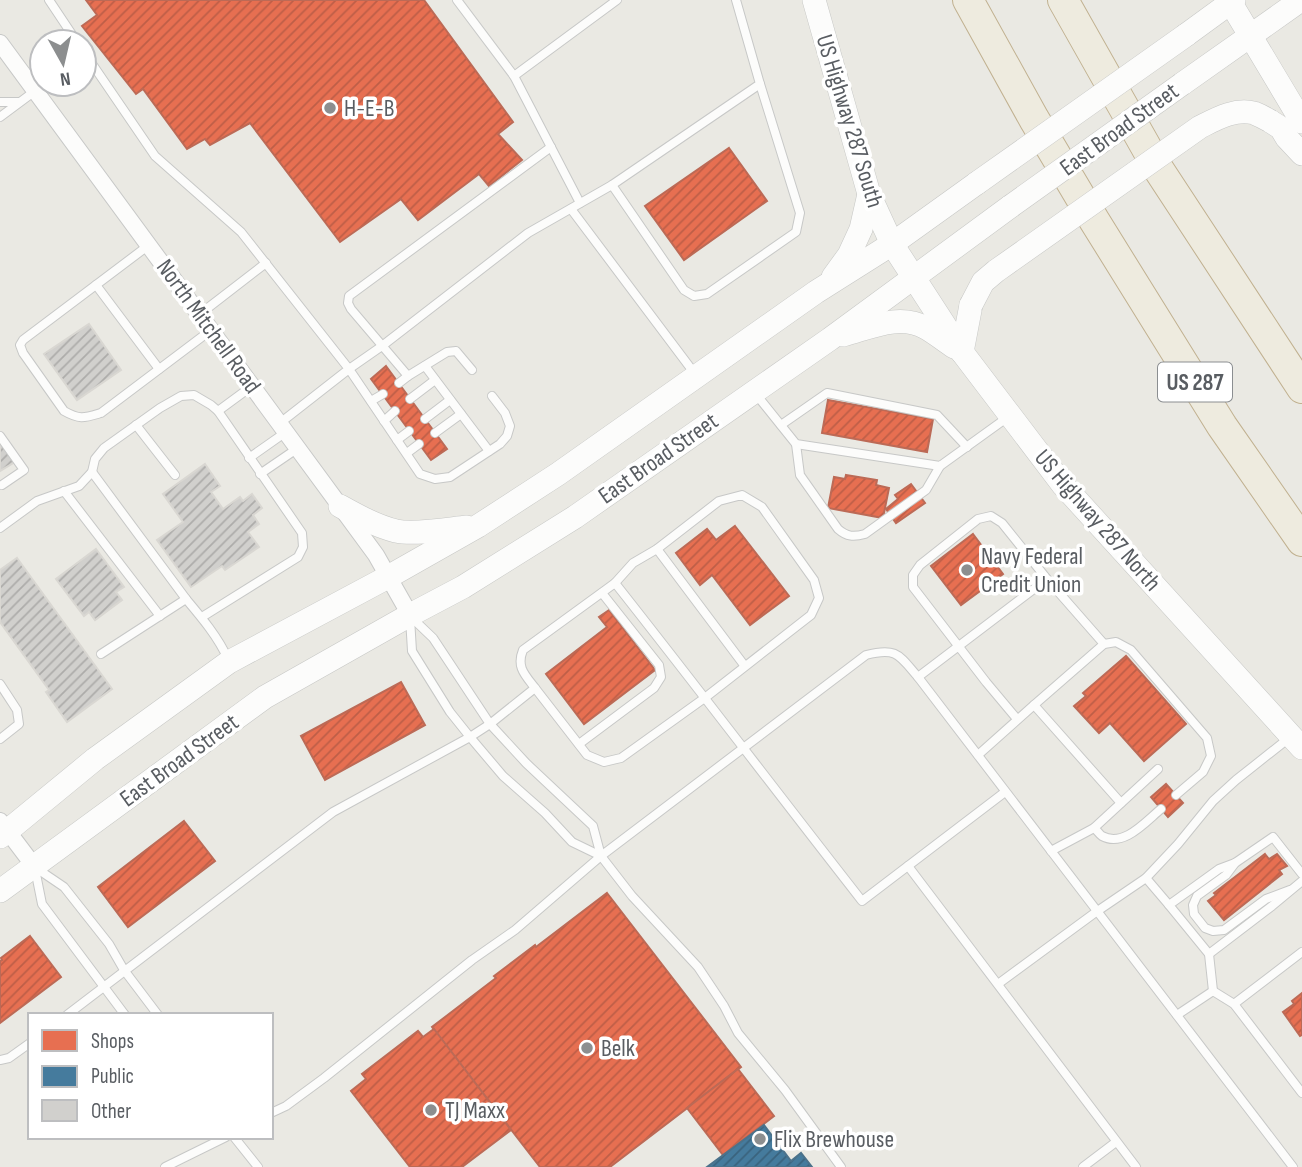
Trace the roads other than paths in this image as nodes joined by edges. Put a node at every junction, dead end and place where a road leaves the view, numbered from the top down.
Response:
1 (49, 0) edge
2 (457, 0) edge
3 (617, 0) edge
4 (736, 0) edge
5 (814, 0) edge
6 (968, 0) edge
7 (1063, 0) edge
8 (1301, 0) edge
9 (1231, 1) edge
10 (68, 28) edge
11 (1250, 35) junction
12 (0, 43) edge
13 (98, 73) edge
14 (514, 76) junction
15 (28, 81) edge
16 (760, 84) junction
17 (28, 96) edge
18 (40, 98) edge
19 (22, 101) junction
20 (0, 102) edge
21 (0, 117) edge
22 (1299, 138) edge
23 (551, 147) junction
24 (612, 185) junction
25 (869, 194) junction
26 (580, 203) junction
27 (571, 209) junction
28 (892, 244) junction
29 (149, 245) junction
30 (266, 263) junction
31 (914, 276) junction
32 (96, 285) junction
33 (827, 285) junction
34 (200, 314) junction
35 (211, 330) junction
36 (830, 339) junction
37 (382, 346) junction
38 (962, 352) junction
39 (425, 366) junction
40 (159, 369) junction
41 (349, 369) junction
42 (472, 370) dead end
43 (408, 376) junction
44 (696, 376) junction
45 (435, 380) junction
46 (399, 383) dead end
47 (252, 386) junction
48 (1302, 388) edge
49 (754, 391) junction
50 (383, 394) dead end
51 (492, 396) dead end
52 (410, 399) dead end
53 (450, 400) junction
54 (371, 401) junction
55 (218, 411) junction
56 (395, 411) dead end
57 (461, 414) junction
58 (1010, 415) junction
59 (425, 419) dead end
60 (384, 421) junction
61 (136, 425) junction
62 (781, 425) junction
63 (283, 428) junction
64 (409, 431) dead end
65 (435, 433) dead end
66 (0, 436) edge
67 (397, 440) junction
68 (419, 444) dead end
69 (796, 444) junction
70 (298, 447) junction
71 (967, 447) junction
72 (489, 451) junction
73 (407, 453) junction
74 (249, 458) junction
75 (940, 466) junction
76 (92, 472) junction
77 (260, 474) junction
78 (175, 475) dead end
79 (2, 485) dead end
80 (64, 491) junction
81 (340, 506) junction
82 (478, 526) junction
83 (0, 528) edge
84 (1302, 541) edge
85 (657, 549) junction
86 (388, 577) junction
87 (1046, 579) junction
88 (615, 583) junction
89 (602, 593) junction
90 (186, 599) junction
91 (410, 615) junction
92 (160, 616) junction
93 (202, 617) junction
94 (1104, 644) junction
95 (958, 645) junction
96 (101, 654) dead end
97 (229, 662) junction
98 (744, 665) junction
99 (918, 677) junction
100 (0, 684) edge
101 (535, 688) junction
102 (706, 697) junction
103 (1034, 705) junction
104 (1017, 719) junction
105 (490, 724) junction
106 (470, 737) junction
107 (0, 739) edge
108 (1297, 742) edge
109 (579, 744) junction
110 (742, 747) junction
111 (978, 755) junction
112 (1158, 769) dead end
113 (1005, 792) junction
114 (1176, 795) dead end
115 (1121, 803) junction
116 (1161, 809) dead end
117 (1094, 828) junction
118 (2, 830) edge
119 (1051, 851) junction
120 (601, 856) junction
121 (1235, 863) junction
122 (34, 866) junction
123 (908, 866) junction
124 (1302, 874) edge
125 (1146, 878) junction
126 (1302, 881) edge
127 (1290, 890) junction
128 (0, 891) edge
129 (1169, 905) junction
130 (1097, 912) junction
131 (1302, 952) edge
132 (1209, 954) junction
133 (124, 970) junction
134 (998, 984) junction
135 (103, 986) junction
136 (1213, 990) junction
137 (1234, 1004) junction
138 (69, 1013) edge
139 (123, 1013) edge
140 (156, 1013) edge
141 (1177, 1015) junction
142 (28, 1044) edge
143 (0, 1060) edge
144 (1302, 1093) edge
145 (273, 1112) edge
146 (222, 1139) edge
147 (236, 1139) edge
148 (1116, 1142) junction
149 (165, 1167) edge
150 (258, 1167) edge
151 (841, 1167) edge
152 (1083, 1167) edge
153 (1136, 1167) edge
154 (1293, 1167) edge

1 - 10 lane
2 - 14 lane
3 - 14 lane
4 - 16 lane
5 - 25 main road, US Highway 287 South
6 - 84 highway, US 287
7 - 48 highway
8 - 11 main road, East Broad Street
9 - 11 main road
9 - 28 main road, East Broad Street, bridge
11 - 22 main road
11 - 31 main road, East Broad Street, bridge
12 - 15 street, North Mitchell Road
13 - 30 lane
14 - 23 lane
16 - 24 lane
16 - 24 lane
17 - 19 lane
18 - 29 street, North Mitchell Road
19 - 20 lane
19 - 21 lane
22 - 38 main road, bridge
23 - 26 lane
23 - 37 lane
24 - 26 lane
25 - 28 main road, US Highway 287 South
25 - 33 main road
26 - 27 lane
27 - 37 lane
27 - 44 lane
28 - 31 main road, US Highway 287 South
28 - 33 main road, East Broad Street
29 - 32 lane
29 - 34 street, North Mitchell Road
30 - 34 lane
30 - 41 lane
31 - 36 main road, East Broad Street
31 - 38 main road, US Highway 287 North
32 - 40 lane
32 - 40 lane
33 - 44 main road, East Broad Street
34 - 35 street, North Mitchell Road
35 - 40 lane
35 - 47 street, North Mitchell Road
36 - 38 main road
36 - 49 main road, East Broad Street
37 - 41 lane
37 - 43 lane
38 - 58 main road, US Highway 287 North
39 - 42 lane
39 - 43 lane
39 - 45 lane
41 - 54 lane
41 - 63 lane
43 - 46 lane
44 - 82 main road, East Broad Street
45 - 52 lane
45 - 53 lane
47 - 55 lane
47 - 63 street, North Mitchell Road
49 - 62 lane
49 - 91 main road, East Broad Street
50 - 54 lane
51 - 72 lane
53 - 57 lane
53 - 59 lane
54 - 60 lane
55 - 61 lane
55 - 74 lane
56 - 60 lane
57 - 65 lane
57 - 72 lane
58 - 71 lane
58 - 108 main road, US Highway 287 North
60 - 67 lane
61 - 76 lane
61 - 78 lane
62 - 69 lane
62 - 71 lane
63 - 70 street, North Mitchell Road
63 - 74 lane
64 - 67 lane
66 - 79 lane
67 - 73 lane
68 - 73 lane
69 - 75 lane
69 - 75 lane
70 - 77 lane
70 - 81 street, North Mitchell Road
71 - 75 lane
72 - 73 lane
74 - 77 lane
76 - 80 lane
76 - 90 lane
77 - 93 lane
80 - 83 lane
80 - 92 lane
81 - 82 main road
81 - 86 street, North Mitchell Road
82 - 86 main road, East Broad Street
85 - 88 lane
85 - 98 lane
85 - 98 lane
86 - 91 street, North Mitchell Road
86 - 97 main road, East Broad Street
87 - 94 lane
87 - 95 lane
87 - 95 lane
88 - 89 lane
88 - 102 lane
89 - 101 lane
89 - 109 lane
90 - 92 lane
90 - 93 lane
91 - 105 lane
91 - 106 lane
91 - 122 main road, East Broad Street
92 - 96 lane
93 - 97 lane
94 - 103 lane
94 - 114 lane
95 - 99 lane
95 - 104 lane
97 - 118 main road, East Broad Street
98 - 102 lane
99 - 110 lane
99 - 111 lane
100 - 107 lane
101 - 105 lane
101 - 109 lane
102 - 109 lane
102 - 110 lane
103 - 104 lane
103 - 115 lane
104 - 111 lane
105 - 106 lane
105 - 120 lane
106 - 120 lane
106 - 133 lane
108 - 125 lane
110 - 120 lane
110 - 123 lane
111 - 113 lane
112 - 115 lane
113 - 119 lane
113 - 123 lane
115 - 117 lane
116 - 117 lane
117 - 119 lane
118 - 122 street
119 - 130 lane
120 - 145 lane
120 - 151 lane
121 - 124 lane
121 - 127 lane
121 - 129 lane
122 - 128 main road, East Broad Street
122 - 133 lane
122 - 135 lane
123 - 134 lane
125 - 129 lane
125 - 130 lane
126 - 127 lane
127 - 132 lane
129 - 132 lane
130 - 134 lane
130 - 141 lane
131 - 137 lane
132 - 136 lane
133 - 135 lane
133 - 140 lane
134 - 148 lane
135 - 138 lane
135 - 139 lane
136 - 137 lane
136 - 141 lane
137 - 144 lane
141 - 154 lane
142 - 143 lane
146 - 149 lane
147 - 150 lane
148 - 152 lane
148 - 153 lane

